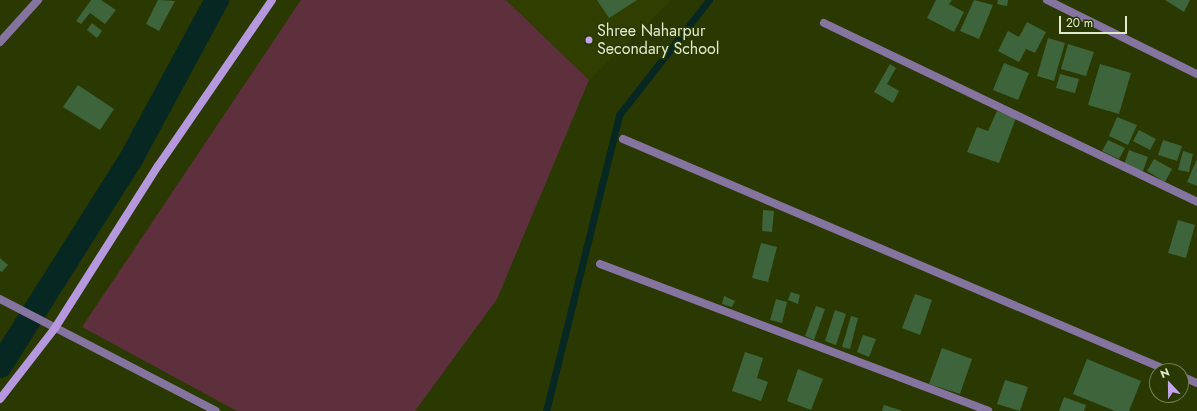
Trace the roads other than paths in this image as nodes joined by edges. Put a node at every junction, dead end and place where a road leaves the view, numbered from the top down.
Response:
1 (38, 0) edge
2 (272, 0) edge
3 (1047, 0) edge
4 (824, 23) dead end
5 (0, 42) edge
6 (1197, 74) edge
7 (623, 139) dead end
8 (1197, 202) edge
9 (600, 264) dead end
10 (3, 301) edge
11 (54, 327) junction
12 (1150, 363) edge
13 (0, 399) edge
14 (216, 411) edge
15 (988, 411) edge

1 - 5 street
2 - 11 street
3 - 6 street
4 - 8 street
7 - 12 street
9 - 15 street
10 - 11 street
11 - 13 street
11 - 14 street

